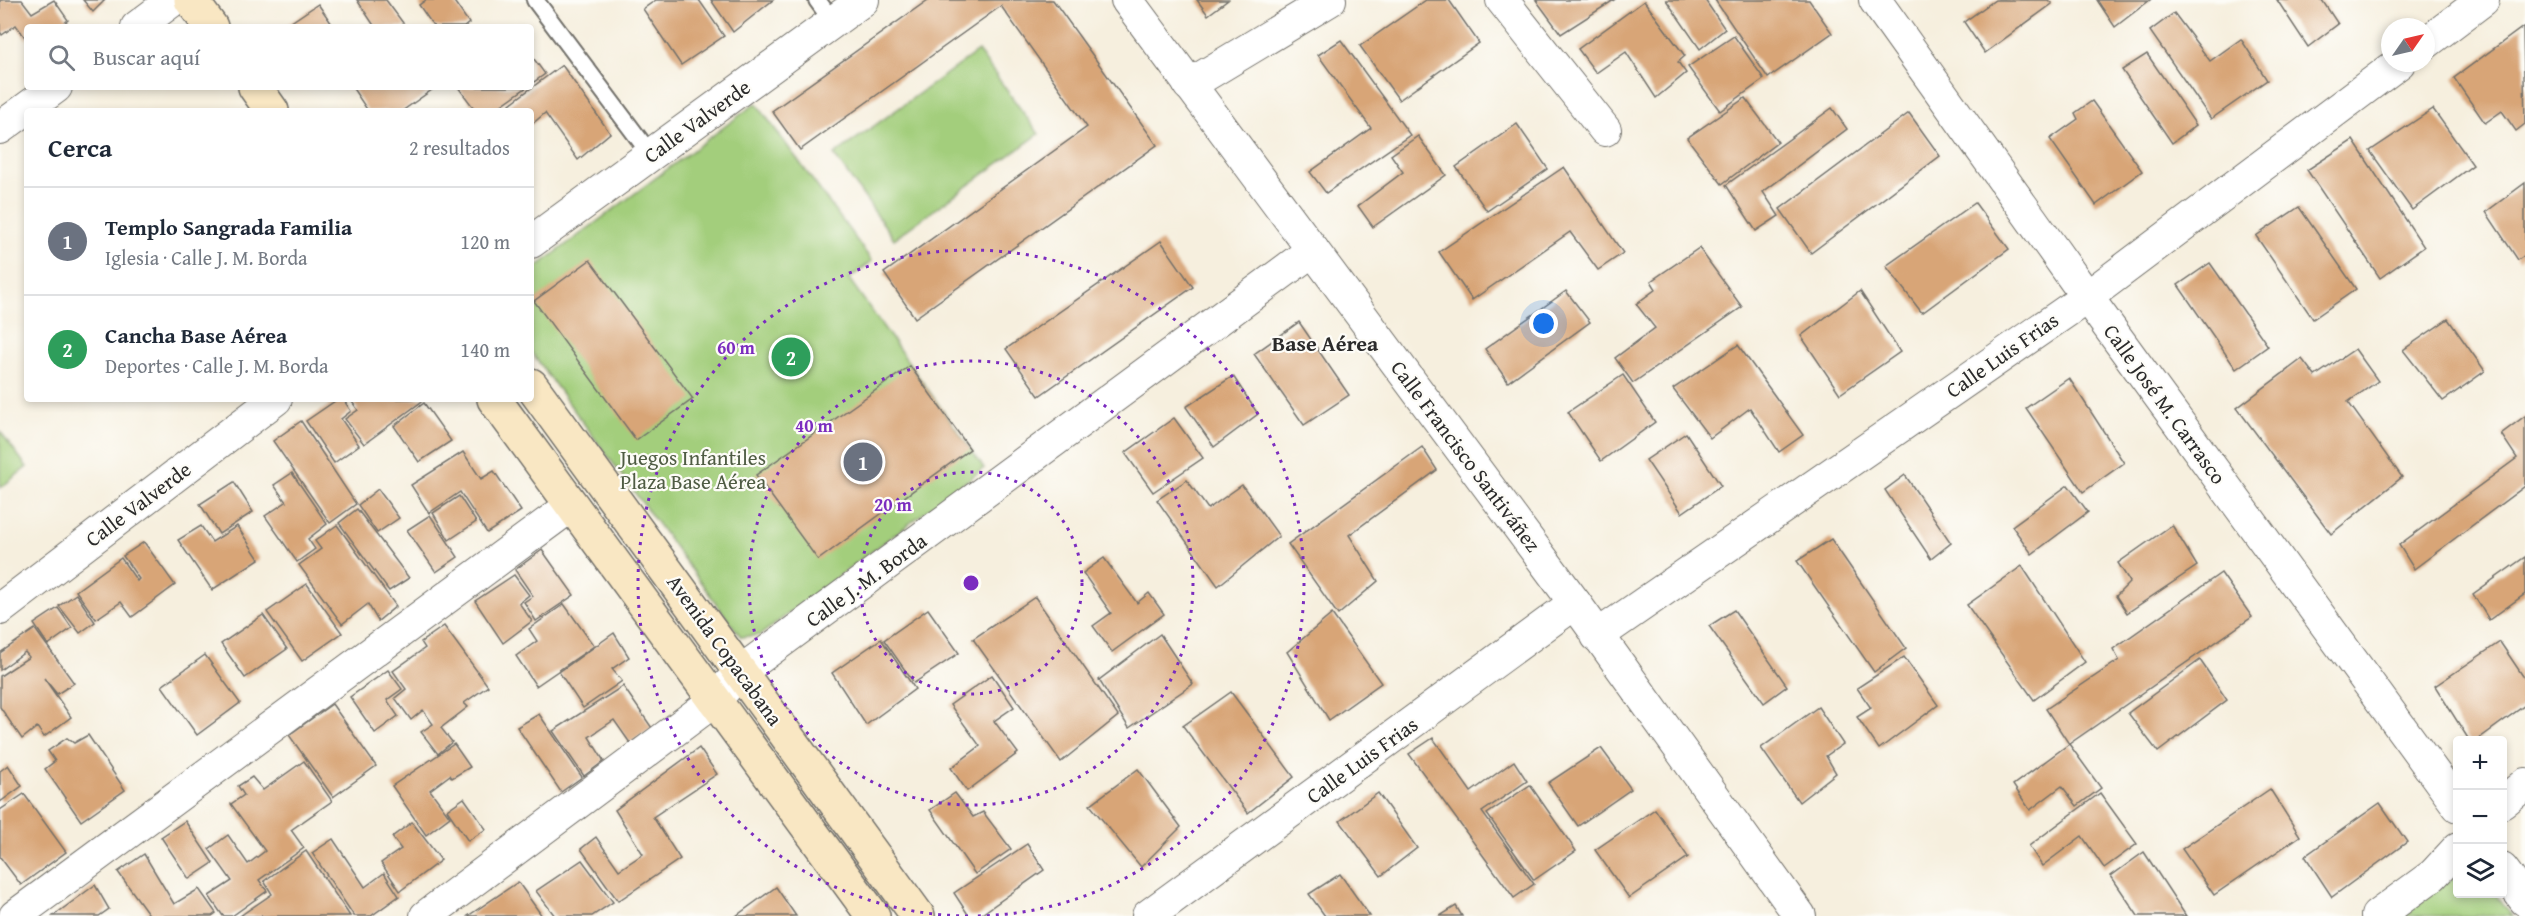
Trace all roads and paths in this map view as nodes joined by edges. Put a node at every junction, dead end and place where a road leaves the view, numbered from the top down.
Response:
1 (173, 0) edge
2 (191, 0) edge
3 (535, 0) edge
4 (863, 0) edge
5 (1127, 0) edge
6 (1330, 0) edge
7 (1502, 0) edge
8 (1875, 0) edge
9 (2483, 0) edge
10 (825, 11) edge
11 (141, 24) edge
12 (209, 24) edge
13 (2435, 36) edge
14 (2387, 72) edge
15 (1189, 85) junction
16 (52, 90) edge
17 (257, 90) edge
18 (27, 108) edge
19 (270, 108) edge
20 (24, 110) edge
21 (0, 128) edge
22 (1605, 130) dead end
23 (651, 155) junction
24 (534, 240) edge
25 (1312, 250) junction
26 (2086, 297) junction
27 (534, 389) edge
28 (272, 402) edge
29 (496, 402) edge
30 (572, 505) junction
31 (1575, 603) junction
32 (0, 609) edge
33 (1597, 636) junction
34 (740, 672) junction
35 (714, 701) junction
36 (2525, 784) edge
37 (2507, 799) edge
38 (2453, 801) edge
39 (2453, 852) edge
40 (2507, 876) edge
41 (2525, 900) edge
42 (908, 912) edge
43 (15, 916) edge
44 (426, 916) edge
45 (873, 916) edge
46 (1148, 916) edge
47 (1800, 916) edge
48 (2377, 916) edge

1 - 11 street
2 - 12 main road
3 - 23 lane
4 - 10 street, Calle Valverde
5 - 15 street, Calle Francisco Santiváñez
6 - 15 street
7 - 22 street
8 - 26 street, Calle José M. Carrasco
9 - 13 street
10 - 23 street, Calle Valverde
14 - 26 street, Calle Luis Frias
15 - 25 street, Calle Francisco Santiváñez
16 - 18 street
17 - 19 main road
20 - 21 street
23 - 24 street, Calle Valverde
25 - 31 street, Calle Francisco Santiváñez
25 - 34 street, Calle J. M. Borda
26 - 33 street, Calle Luis Frias
26 - 38 street, Calle José M. Carrasco
27 - 34 main road, Avenida Copacabana
28 - 32 street, Calle Valverde
29 - 30 main road, Avenida Copacabana
30 - 35 main road, Avenida Copacabana
30 - 43 street
31 - 33 street, Calle Francisco Santiváñez
31 - 46 street, Calle Luis Frias
33 - 47 street, Calle Francisco Santiváñez
34 - 35 street, Calle J. M. Borda
34 - 42 main road, Avenida Copacabana
35 - 44 street, Calle J. M. Borda
35 - 45 main road, Avenida Copacabana
36 - 37 street
39 - 48 street
40 - 41 street

